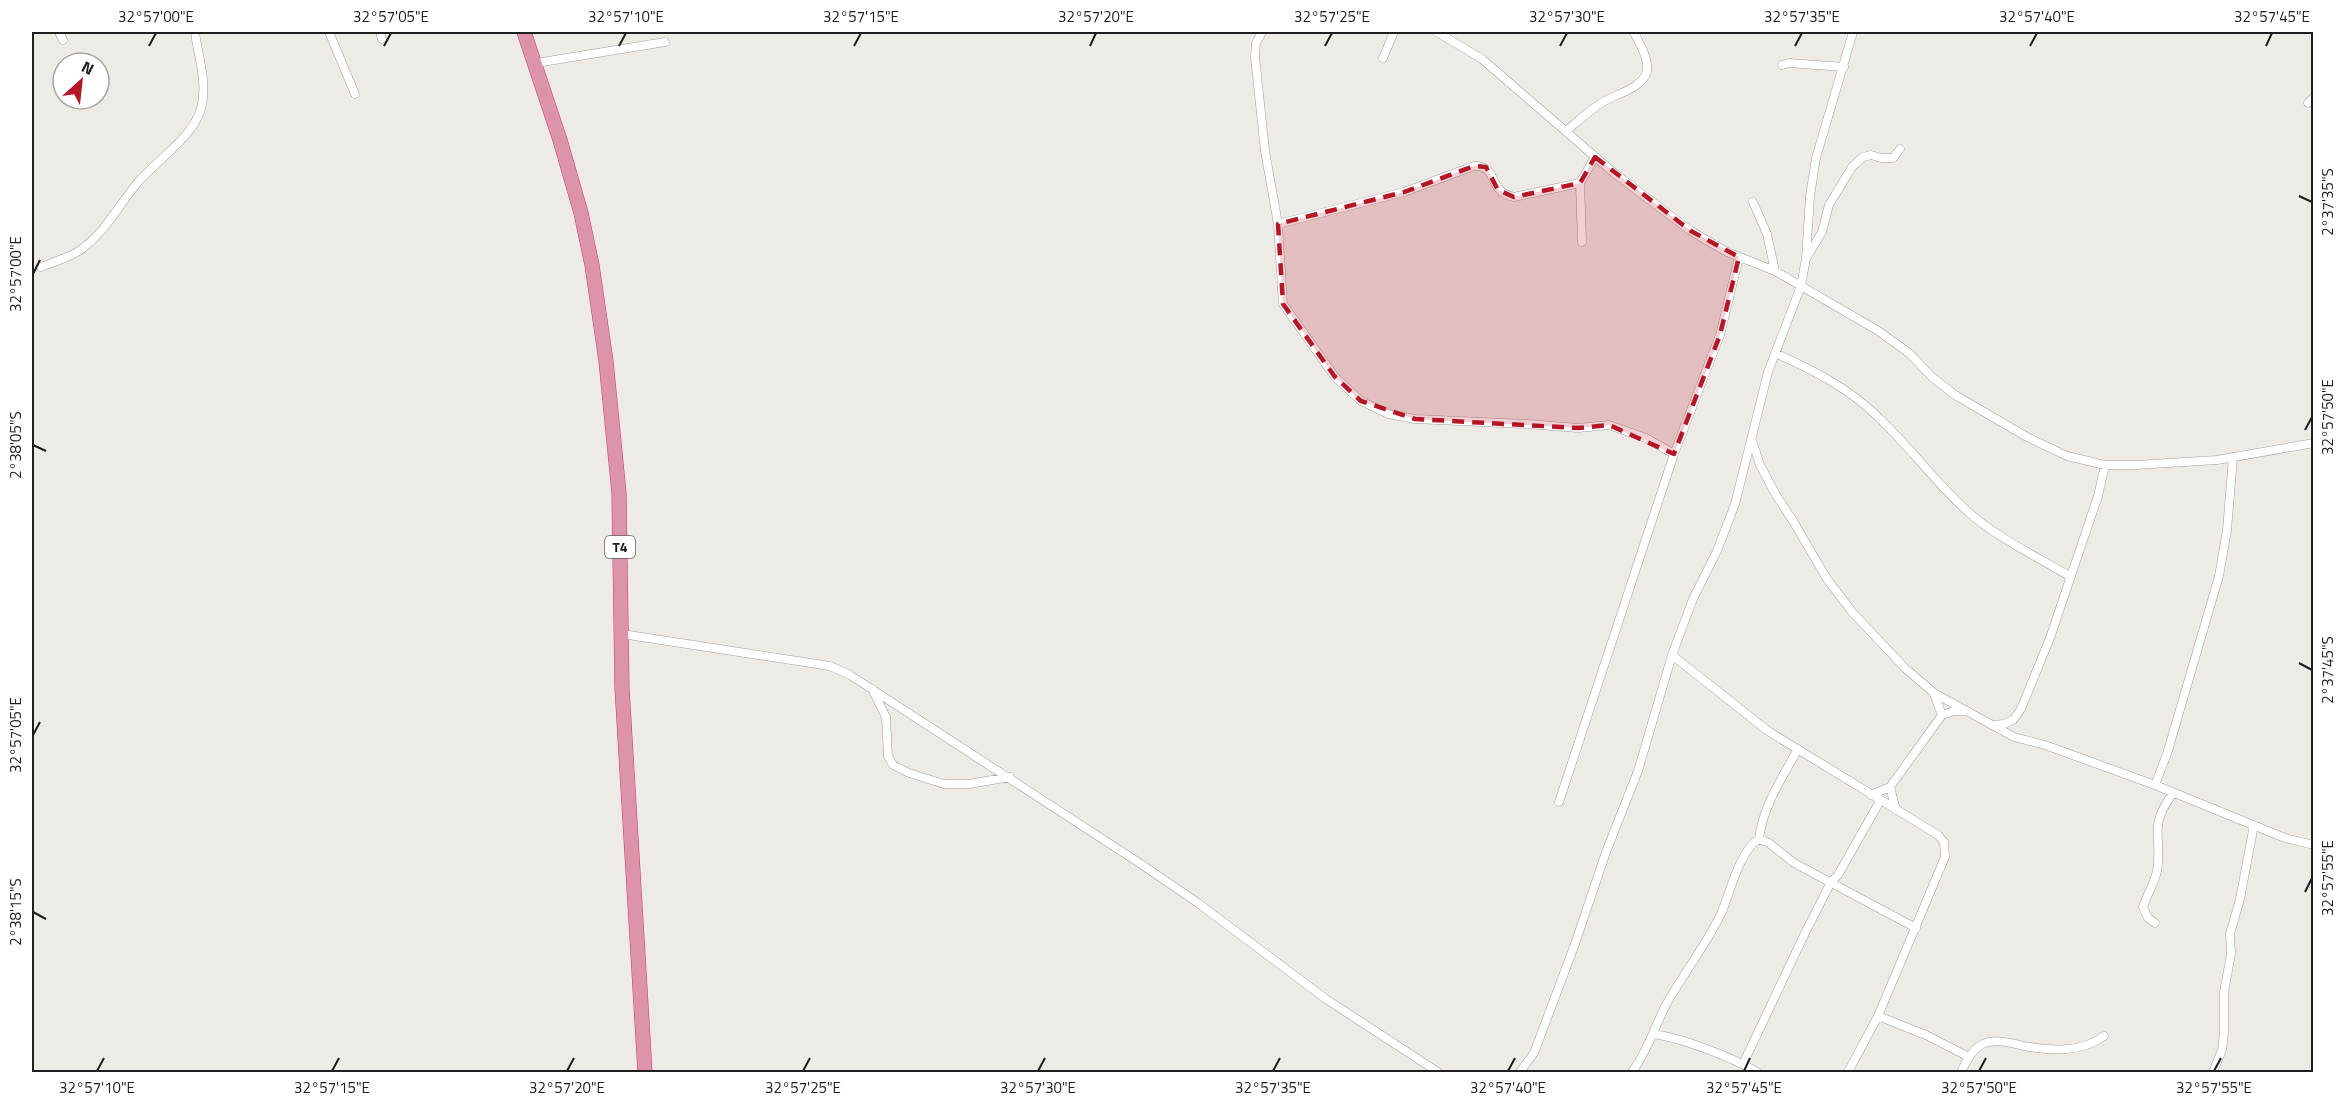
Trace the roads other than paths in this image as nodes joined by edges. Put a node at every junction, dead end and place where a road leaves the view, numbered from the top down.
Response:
1 (59, 32) edge
2 (195, 32) edge
3 (329, 32) edge
4 (524, 32) edge
5 (1262, 32) edge
6 (1394, 32) edge
7 (1437, 32) edge
8 (1634, 32) edge
9 (1853, 32) edge
10 (63, 40) dead end
11 (665, 42) dead end
12 (1383, 58) dead end
13 (536, 63) junction
14 (1782, 65) dead end
15 (1844, 67) junction
16 (355, 94) dead end
17 (1566, 131) junction
18 (1900, 148) dead end
19 (1595, 157) junction
20 (1580, 183) junction
21 (1753, 202) dead end
22 (1278, 224) junction
23 (1582, 242) dead end
24 (1739, 257) junction
25 (1806, 258) junction
26 (41, 267) dead end
27 (1775, 271) junction
28 (1801, 286) junction
29 (1775, 353) junction
30 (1752, 440) junction
31 (2313, 443) edge
32 (1674, 454) junction
33 (2233, 457) junction
34 (2105, 465) junction
35 (2071, 577) junction
36 (622, 634) junction
37 (1672, 655) junction
38 (871, 687) junction
39 (1934, 693) junction
40 (1967, 711) junction
41 (1942, 715) junction
42 (1992, 725) junction
43 (1798, 749) junction
44 (1010, 777) junction
45 (2155, 785) junction
46 (1890, 787) junction
47 (2173, 793) junction
48 (1871, 795) junction
49 (1880, 801) junction
50 (1559, 802) dead end
51 (1896, 810) junction
52 (2253, 825) junction
53 (1759, 839) junction
54 (2313, 844) edge
55 (1831, 882) junction
56 (2155, 923) dead end
57 (1916, 928) junction
58 (1878, 1016) junction
59 (1654, 1034) junction
60 (2104, 1036) dead end
61 (1969, 1057) junction
62 (1743, 1064) junction
63 (645, 1072) edge
64 (1438, 1072) edge
65 (1520, 1072) edge
66 (1632, 1072) edge
67 (1757, 1072) edge
68 (1848, 1072) edge
69 (1961, 1072) edge
70 (2213, 1072) edge

1 - 10 street
2 - 26 street
3 - 16 street
4 - 13 highway, T4
5 - 22 street
6 - 12 street
7 - 17 street
8 - 17 street
9 - 15 street
11 - 13 street
13 - 36 highway, T4
14 - 15 street
15 - 25 street
17 - 19 street
18 - 25 street
19 - 20 street
19 - 24 street
20 - 22 street
20 - 23 street
21 - 27 street
22 - 32 street
24 - 27 street
24 - 32 street
25 - 28 street
27 - 28 street
28 - 29 street
28 - 34 street
29 - 30 street
29 - 35 street
30 - 37 street
30 - 39 street
31 - 33 street
32 - 50 street
33 - 34 street
33 - 45 street
34 - 35 street
35 - 42 street
36 - 38 street
36 - 63 highway, T4
37 - 43 street
37 - 65 street
38 - 44 street
38 - 44 street
39 - 40 street
39 - 41 street
40 - 41 street
40 - 42 street
41 - 46 street
42 - 45 street
43 - 48 street
43 - 53 street
44 - 64 street
45 - 47 street
46 - 48 street
46 - 51 street
47 - 52 street
47 - 56 street
48 - 49 street
49 - 51 street
49 - 55 street
51 - 57 street
52 - 54 street
52 - 70 street
53 - 55 street
53 - 59 street
55 - 57 street
55 - 62 street
57 - 58 street
58 - 61 street
58 - 68 street
59 - 62 street
59 - 66 street
60 - 61 street
61 - 69 street
62 - 67 street

